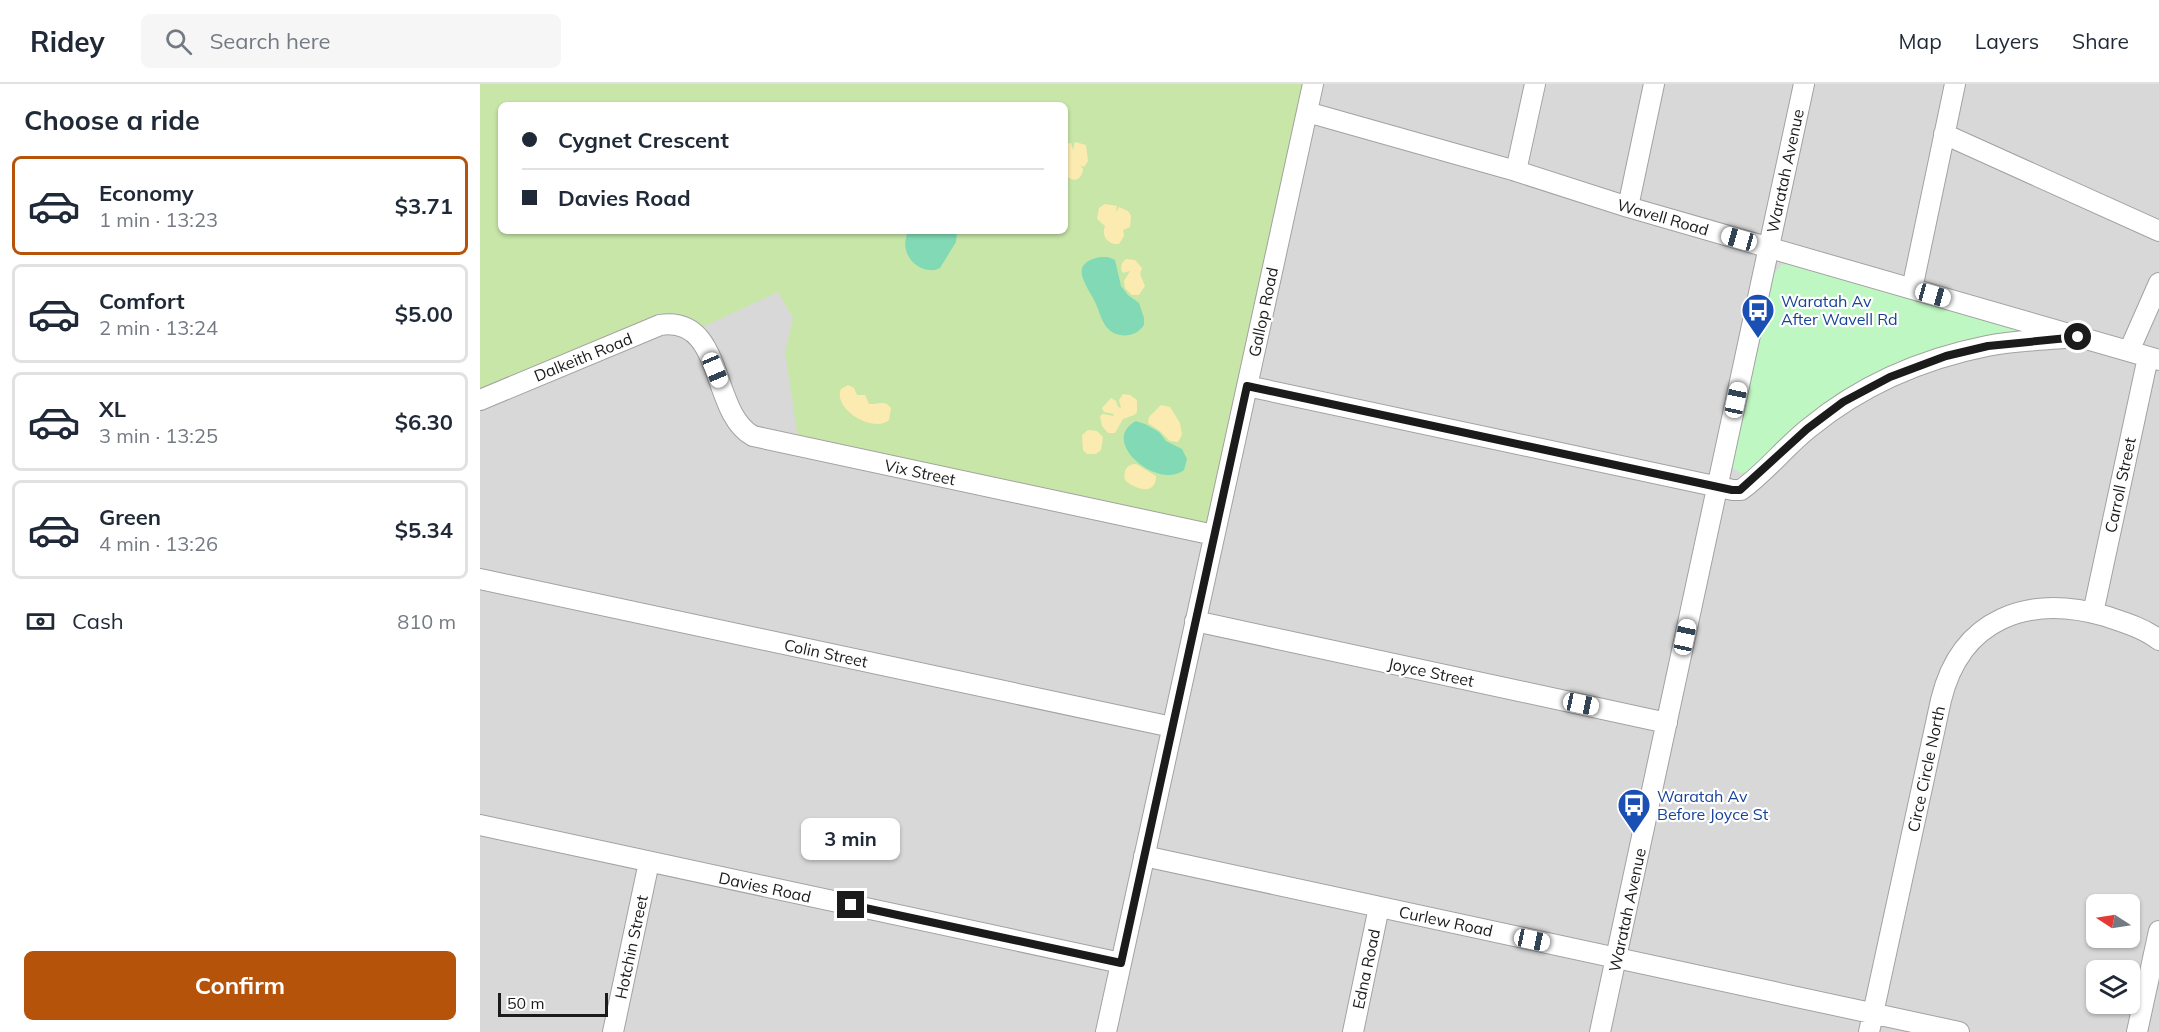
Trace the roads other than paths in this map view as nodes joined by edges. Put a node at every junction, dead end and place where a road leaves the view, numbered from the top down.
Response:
1 (1313, 84) edge
2 (1535, 84) edge
3 (1654, 84) edge
4 (1804, 84) edge
5 (1955, 84) edge
6 (1307, 112) junction
7 (1944, 134) junction
8 (1516, 171) junction
9 (1628, 207) junction
10 (2159, 231) edge
11 (1769, 247) junction
12 (2159, 283) edge
13 (1912, 289) junction
14 (687, 328) joint
15 (2078, 337) junction
16 (2145, 356) edge
17 (1247, 386) junction
18 (480, 400) edge
19 (1716, 487) junction
20 (1214, 535) junction
21 (480, 579) edge
22 (2093, 613) junction
23 (1195, 621) junction
24 (2159, 640) edge
25 (1667, 723) junction
26 (1172, 727) junction
27 (480, 825) edge
28 (1144, 856) junction
29 (649, 862) junction
30 (1379, 907) junction
31 (2159, 931) edge
32 (1616, 958) junction
33 (1121, 963) junction
34 (1871, 1023) edge
35 (613, 1032) edge
36 (1106, 1032) edge
37 (1353, 1032) edge
38 (1600, 1032) edge
39 (1959, 1032) edge
40 (2137, 1032) edge

1 - 6 street, Gallop Road
2 - 8 street
3 - 9 street
4 - 11 street, Waratah Avenue
5 - 7 street
6 - 8 street, Wavell Road
6 - 17 street, Gallop Road
7 - 10 street
7 - 13 street
8 - 9 street, Wavell Road
9 - 11 street, Wavell Road
11 - 13 street, Wavell Road
11 - 19 street, Waratah Avenue
12 - 16 street, Carroll Street
13 - 15 street, Wavell Road
14 - 18 street, Dalkeith Road
14 - 20 street, Vix Street
15 - 16 street, Wavell Road
15 - 19 street
16 - 22 street, Carroll Street
17 - 19 street
17 - 20 street, Gallop Road
19 - 25 street, Waratah Avenue
20 - 23 street, Gallop Road
21 - 26 street, Colin Street
22 - 24 street, Circe Circle North
22 - 34 street, Circe Circle North
23 - 25 street, Joyce Street
23 - 26 street, Gallop Road
25 - 32 street, Waratah Avenue
26 - 28 street, Gallop Road
27 - 29 street, Davies Road
28 - 30 street, Curlew Road
28 - 33 street, Gallop Road
29 - 33 street, Davies Road
29 - 35 street, Hotchin Street
30 - 32 street, Curlew Road
30 - 37 street, Edna Road
31 - 40 street
32 - 34 street, Curlew Road
32 - 38 street, Waratah Avenue
33 - 36 street, Gallop Road
34 - 39 street, Curlew Road

